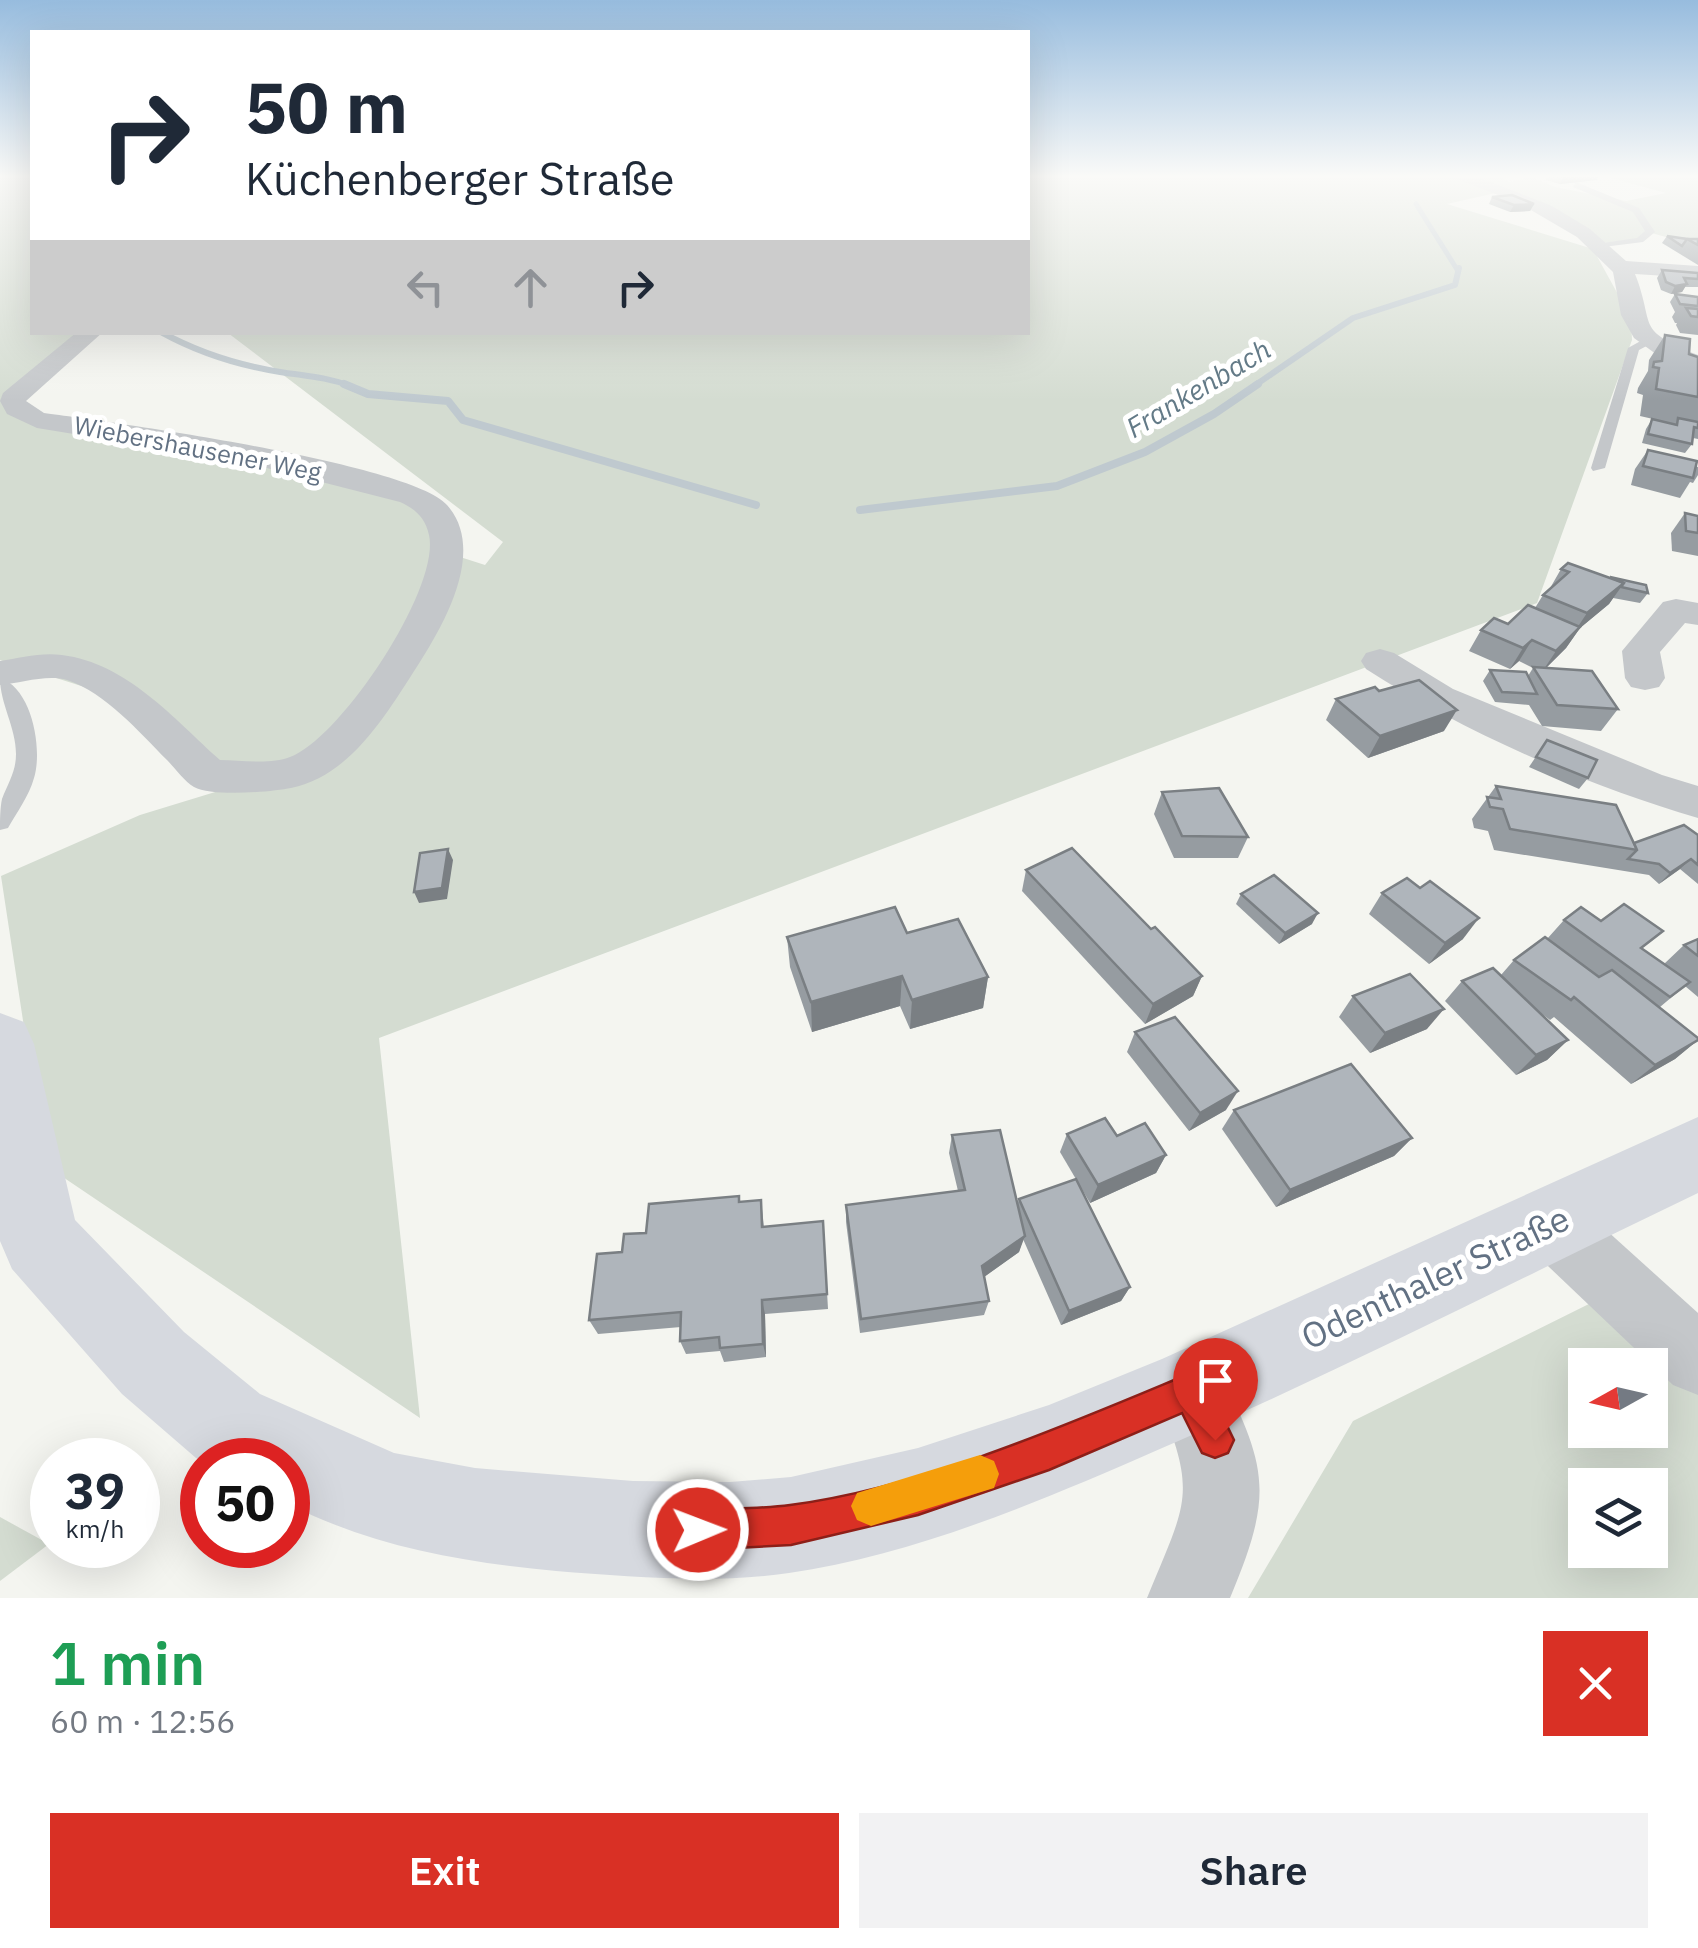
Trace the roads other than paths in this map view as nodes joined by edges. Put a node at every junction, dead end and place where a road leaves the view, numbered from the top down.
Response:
1 (1604, 252) edge
2 (1621, 267) junction
3 (1698, 272) edge
4 (88, 335) edge
5 (1650, 341) junction
6 (1698, 364) edge
7 (1598, 468) dead end
8 (1698, 614) edge
9 (1380, 661) dead end
10 (0, 673) edge
11 (1645, 678) dead end
12 (0, 684) edge
13 (1698, 802) edge
14 (0, 822) edge
15 (0, 1044) edge
16 (1698, 1154) edge
17 (1551, 1224) junction
18 (1698, 1360) edge
19 (1191, 1391) junction
20 (1188, 1598) edge

1 - 2 street
2 - 3 street
2 - 5 street
4 - 10 street, Wiebershausener Weg
5 - 6 street
5 - 7 lane
8 - 11 street
9 - 13 street
12 - 14 lane
15 - 19 main road, Odenthaler Straße
16 - 17 main road, Odenthaler Straße
17 - 18 street
17 - 19 main road, Odenthaler Straße
19 - 20 street

